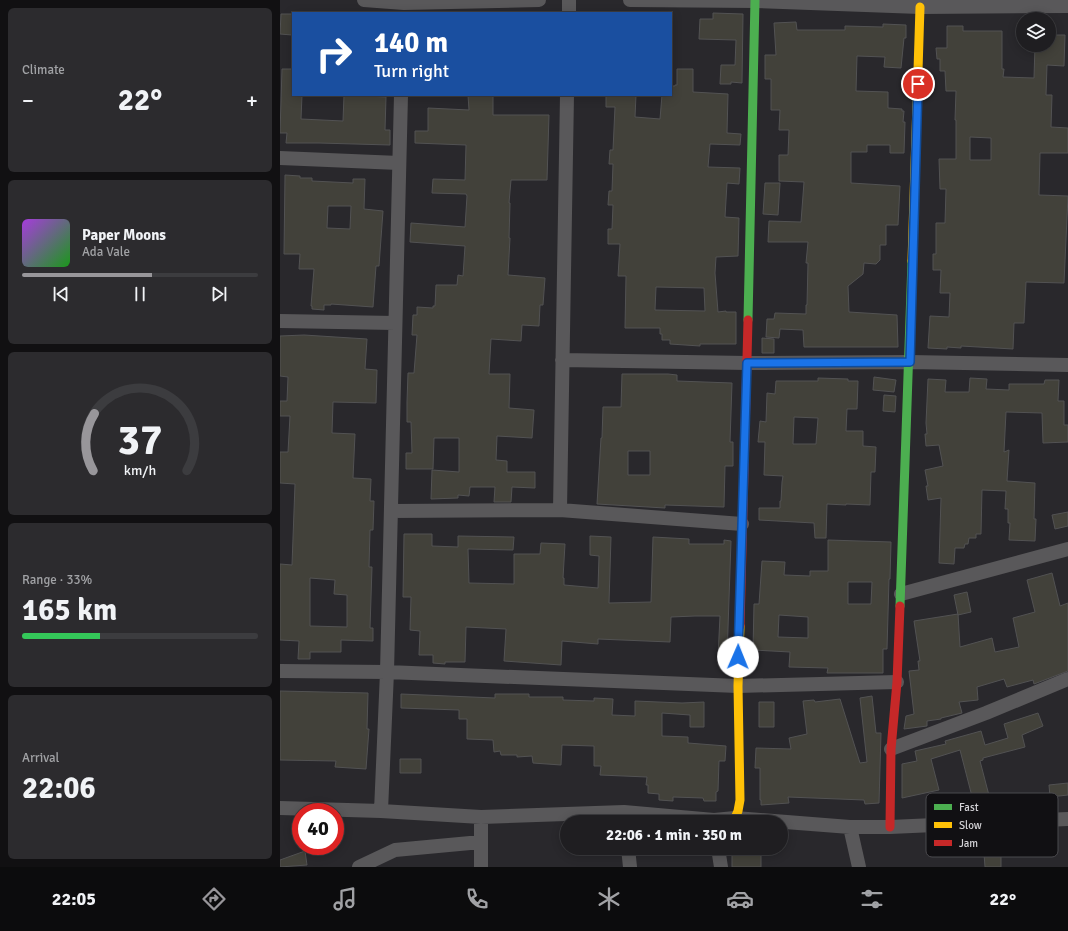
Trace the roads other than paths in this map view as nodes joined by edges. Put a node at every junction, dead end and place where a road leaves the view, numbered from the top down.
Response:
1 (364, 0) edge
2 (539, 0) edge
3 (569, 0) edge
4 (630, 0) edge
5 (755, 1) edge
6 (403, 5) edge
7 (1068, 6) edge
8 (920, 7) junction
9 (569, 12) edge
10 (401, 96) edge
11 (567, 96) edge
12 (280, 158) edge
13 (399, 163) junction
14 (280, 321) edge
15 (395, 323) junction
16 (562, 360) junction
17 (910, 362) junction
18 (747, 363) junction
19 (1068, 365) edge
20 (560, 510) junction
21 (391, 511) junction
22 (742, 524) junction
23 (1068, 549) edge
24 (902, 594) junction
25 (280, 671) edge
26 (387, 672) junction
27 (1068, 679) edge
28 (897, 682) junction
29 (738, 686) junction
30 (891, 749) junction
31 (280, 808) edge
32 (381, 811) junction
33 (736, 815) edge
34 (481, 817) junction
35 (560, 817) edge
36 (1058, 819) edge
37 (1068, 819) edge
38 (788, 822) edge
39 (926, 825) edge
40 (850, 827) junction
41 (890, 827) junction
42 (480, 842) junction
43 (629, 855) edge
44 (719, 855) edge
45 (359, 867) edge
46 (481, 867) edge
47 (630, 867) edge
48 (721, 867) edge
49 (859, 867) edge

1 - 6 street
2 - 6 street
3 - 9 street
4 - 5 street
5 - 8 street
5 - 18 street
7 - 8 street
8 - 17 street
10 - 13 street
11 - 16 street
12 - 13 street
13 - 15 street
14 - 15 street
15 - 21 street
16 - 18 street
16 - 20 street
17 - 18 street
17 - 19 street
17 - 24 street
18 - 22 street
20 - 21 street
20 - 22 street
21 - 26 street
22 - 29 street
23 - 24 street
24 - 28 street
25 - 26 street
26 - 29 street
26 - 32 street
27 - 30 street
28 - 29 street
28 - 30 street
29 - 33 street
30 - 41 street
31 - 32 street
32 - 34 street
34 - 35 street
34 - 42 street
36 - 37 street
38 - 40 street
39 - 41 street
40 - 41 street
40 - 49 street
42 - 45 street
42 - 46 street
43 - 47 street
44 - 48 street

